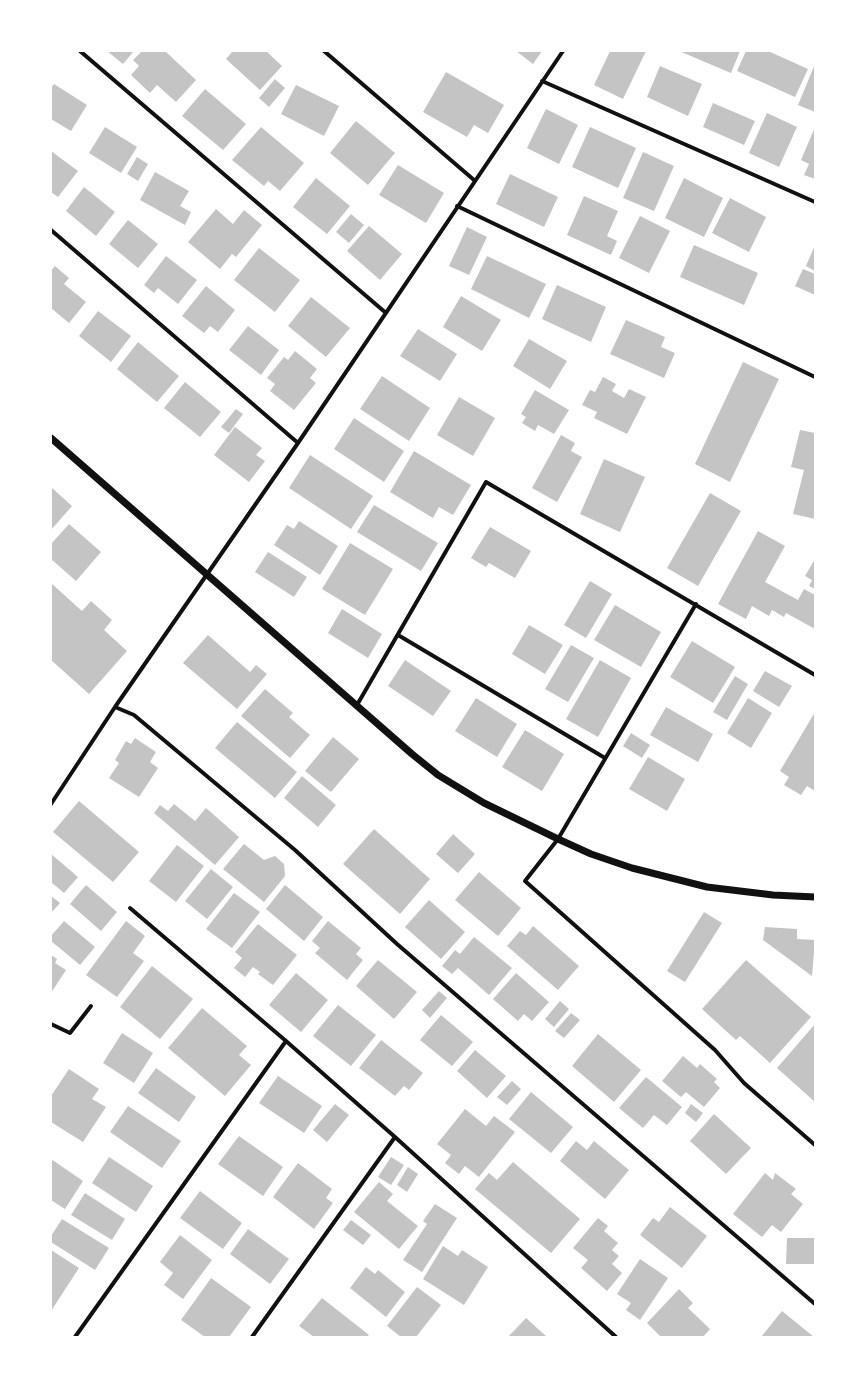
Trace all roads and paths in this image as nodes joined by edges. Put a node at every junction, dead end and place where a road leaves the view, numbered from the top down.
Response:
1 (80, 51) edge
2 (324, 51) edge
3 (563, 51) edge
4 (542, 81) junction
5 (474, 180) junction
6 (815, 202) edge
7 (457, 206) junction
8 (51, 230) edge
9 (386, 313) junction
10 (815, 376) edge
11 (51, 438) edge
12 (298, 443) junction
13 (207, 575) junction
14 (696, 604) junction
15 (398, 635) junction
16 (815, 675) edge
17 (356, 705) junction
18 (115, 708) junction
19 (605, 758) junction
20 (51, 804) edge
21 (558, 839) junction
22 (815, 897) edge
23 (130, 908) dead end
24 (90, 1006) dead end
25 (51, 1024) edge
26 (286, 1041) junction
27 (394, 1137) junction
28 (815, 1145) edge
29 (815, 1304) edge
30 (75, 1337) edge
31 (252, 1337) edge
32 (616, 1337) edge

1 - 9 street
2 - 5 street
3 - 4 street
4 - 5 street
4 - 6 street
5 - 7 street
7 - 9 street
7 - 10 street
8 - 12 street
9 - 12 street
11 - 13 street
12 - 13 street
13 - 17 street
13 - 18 street
14 - 15 street
14 - 16 street
14 - 19 street
15 - 17 street
15 - 19 street
17 - 21 street
18 - 20 street
18 - 29 street
19 - 21 street
21 - 22 street
21 - 28 street
23 - 26 street
24 - 25 street
26 - 27 street
26 - 30 street
27 - 31 street
27 - 32 street

